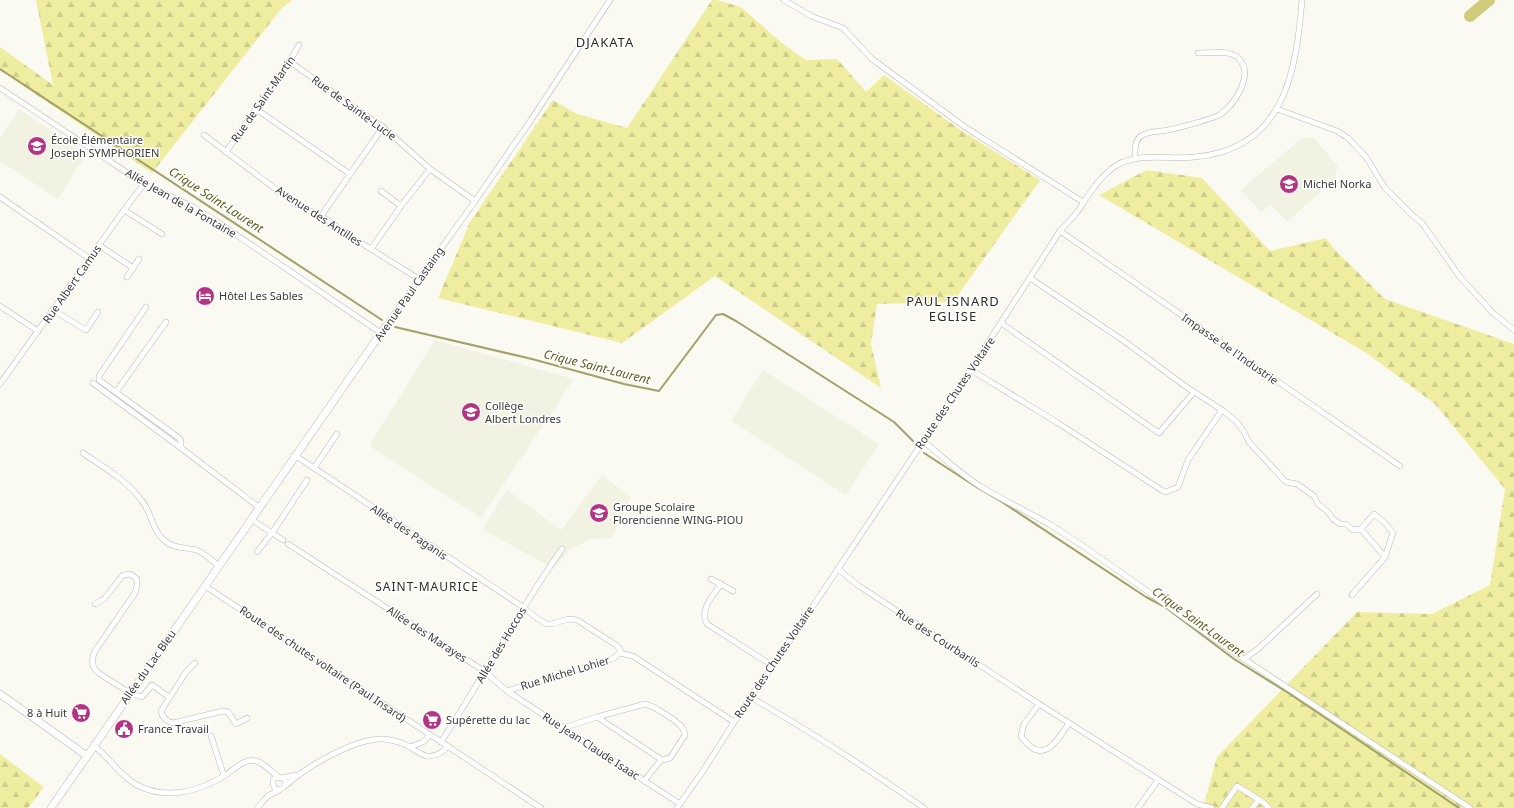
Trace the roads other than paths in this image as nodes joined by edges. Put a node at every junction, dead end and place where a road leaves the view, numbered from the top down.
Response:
1 (610, 0) edge
2 (784, 0) edge
3 (1302, 0) edge
4 (299, 45) dead end
5 (1198, 53) dead end
6 (289, 61) junction
7 (0, 88) edge
8 (256, 109) junction
9 (1277, 109) junction
10 (383, 127) junction
11 (204, 136) dead end
12 (226, 152) junction
13 (1135, 159) junction
14 (430, 169) junction
15 (350, 174) junction
16 (144, 184) junction
17 (381, 191) dead end
18 (0, 199) edge
19 (475, 201) junction
20 (1083, 202) junction
21 (401, 206) junction
22 (124, 210) junction
23 (321, 216) junction
24 (1060, 231) junction
25 (162, 234) dead end
26 (100, 245) junction
27 (371, 249) junction
28 (90, 259) junction
29 (139, 259) dead end
30 (133, 268) junction
31 (127, 277) dead end
32 (1030, 278) junction
33 (418, 279) junction
34 (0, 306) edge
35 (146, 307) dead end
36 (53, 310) junction
37 (98, 312) dead end
38 (166, 322) dead end
39 (1001, 323) junction
40 (383, 330) junction
41 (1514, 330) edge
42 (38, 331) junction
43 (971, 370) junction
44 (92, 383) dead end
45 (0, 384) edge
46 (116, 392) junction
47 (1194, 392) junction
48 (1222, 410) junction
49 (337, 434) dead end
50 (923, 441) junction
51 (181, 448) junction
52 (83, 453) dead end
53 (296, 456) junction
54 (1400, 466) dead end
55 (314, 468) junction
56 (307, 480) dead end
57 (260, 508) junction
58 (251, 519) junction
59 (1360, 529) junction
60 (272, 533) junction
61 (282, 540) dead end
62 (288, 544) dead end
63 (562, 549) dead end
64 (257, 552) dead end
65 (1385, 557) junction
66 (219, 566) junction
67 (838, 569) junction
68 (711, 579) dead end
69 (721, 584) junction
70 (205, 586) junction
71 (733, 591) dead end
72 (1317, 594) dead end
73 (1352, 595) dead end
74 (95, 604) dead end
75 (523, 607) junction
76 (620, 653) junction
77 (1244, 659) junction
78 (195, 663) dead end
79 (773, 666) junction
80 (484, 671) junction
81 (507, 691) junction
82 (130, 693) junction
83 (0, 694) edge
84 (750, 696) junction
85 (169, 697) junction
86 (1039, 704) junction
87 (597, 717) junction
88 (247, 718) dead end
89 (734, 722) junction
90 (1069, 723) junction
91 (563, 728) junction
92 (430, 735) junction
93 (211, 736) dead end
94 (441, 742) junction
95 (94, 746) junction
96 (448, 746) junction
97 (410, 747) junction
98 (87, 756) junction
99 (661, 760) junction
100 (269, 770) junction
101 (298, 774) junction
102 (224, 776) junction
103 (281, 777) junction
104 (1158, 780) junction
105 (644, 781) junction
106 (273, 783) junction
107 (285, 786) junction
108 (279, 790) junction
109 (268, 796) junction
110 (1259, 800) junction
111 (678, 806) edge
112 (51, 808) edge
113 (257, 808) edge
114 (541, 808) edge
115 (924, 808) edge
116 (1138, 808) edge
117 (1212, 808) edge
118 (1222, 808) edge
119 (1252, 808) edge
120 (1269, 808) edge
121 (1470, 808) edge

1 - 19 street, Avenue Paul Castaing
2 - 20 street
3 - 9 street, Route des Chutes Voltaire
4 - 6 street, Rue de Saint-Martin
5 - 13 street
6 - 8 street, Rue de Saint-Martin
6 - 10 street, Rue de Sainte-Lucie
7 - 16 street, Allée Jean de la Fontaine
8 - 12 street, Rue de Saint-Martin
8 - 15 street
9 - 13 street, Route des Chutes Voltaire
9 - 41 street
10 - 14 street, Rue de Sainte-Lucie
10 - 15 street
11 - 12 street, Avenue des Antilles
12 - 23 street, Avenue des Antilles
13 - 20 street, Route des Chutes Voltaire
14 - 19 street, Rue de Sainte-Lucie
14 - 21 street
15 - 23 street
16 - 22 street, Rue Albert Camus
16 - 40 street, Allée Jean de la Fontaine
17 - 21 street
18 - 28 street
19 - 33 street, Avenue Paul Castaing
20 - 24 street, Route des Chutes Voltaire
21 - 27 street
22 - 25 street
22 - 26 street, Rue Albert Camus
23 - 27 street, Avenue des Antilles
24 - 32 street, Route des Chutes Voltaire
24 - 54 street, Impasse de l'Industrie
26 - 28 street, Rue Albert Camus
26 - 30 street
27 - 33 street, Avenue des Antilles
28 - 36 street, Rue Albert Camus
29 - 30 street
30 - 31 street
32 - 39 street, Route des Chutes Voltaire
32 - 47 street
33 - 40 street, Avenue Paul Castaing
34 - 42 street
35 - 46 street
36 - 37 street
36 - 42 street, Rue Albert Camus
38 - 46 street
39 - 43 street, Route des Chutes Voltaire
39 - 47 street
40 - 53 street, Avenue Paul Castaing
42 - 45 street, Rue Albert Camus
43 - 48 street
43 - 50 street, Route des Chutes Voltaire
44 - 51 street
46 - 51 street
47 - 48 street
48 - 59 street
49 - 55 street
50 - 67 street, Route des Chutes Voltaire
50 - 77 street
51 - 57 street
52 - 66 street
53 - 55 street, Allée des Paganis
53 - 57 street, Avenue Paul Castaing
55 - 75 street, Allée des Paganis
56 - 60 street
57 - 58 street, Avenue Paul Castaing
58 - 60 street
58 - 66 street, Avenue Paul Castaing
59 - 65 street
59 - 65 street
60 - 61 street
60 - 64 street
62 - 80 street, Allée des Marayes
63 - 75 street, Allée des Hoccos
65 - 73 street
66 - 70 street, Avenue Paul Castaing
67 - 79 street, Route des Chutes Voltaire
67 - 86 street, Rue des Courbarils
68 - 69 street
69 - 71 street
69 - 79 street
70 - 82 street, Allée du Lac Bleu
70 - 92 street, Route des chutes voltaire (Paul Insard)
72 - 77 street
74 - 82 street
75 - 76 street, Allée des Paganis
75 - 80 street, Allée des Hoccos
76 - 81 street, Rue Michel Lohier
76 - 89 street
77 - 121 street
78 - 85 street
79 - 84 street, Route des Chutes Voltaire
80 - 81 street, Rue Jean Claude Isaac
80 - 94 street, Allée des Hoccos
81 - 91 street, Rue Jean Claude Isaac
82 - 85 street
82 - 95 street, Allée du Lac Bleu
83 - 98 street
84 - 89 street, Route des Chutes Voltaire
84 - 115 street
85 - 88 street
86 - 90 street, Rue des Courbarils
86 - 90 street
87 - 91 street
87 - 99 street
87 - 99 street
89 - 111 street, Route des Chutes Voltaire
90 - 104 street, Rue des Courbarils
91 - 105 street, Rue Jean Claude Isaac
92 - 94 street, Route des chutes voltaire (Paul Insard)
92 - 97 street
93 - 102 street
94 - 96 street, Route des chutes voltaire (Paul Insard)
95 - 98 street, Allée du Lac Bleu
95 - 102 street
96 - 97 street
96 - 114 street, Route des chutes voltaire (Paul Insard)
97 - 101 street
98 - 112 street, Allée du Lac Bleu
99 - 105 street
100 - 102 street
100 - 103 street
100 - 106 street
101 - 103 street
101 - 107 street
103 - 106 street
103 - 107 street
104 - 116 street
104 - 117 street, Rue des Courbarils
105 - 111 street, Rue Jean Claude Isaac
106 - 108 street
106 - 109 street
107 - 108 street
108 - 109 street
109 - 113 street
110 - 118 street
110 - 119 street
110 - 120 street

